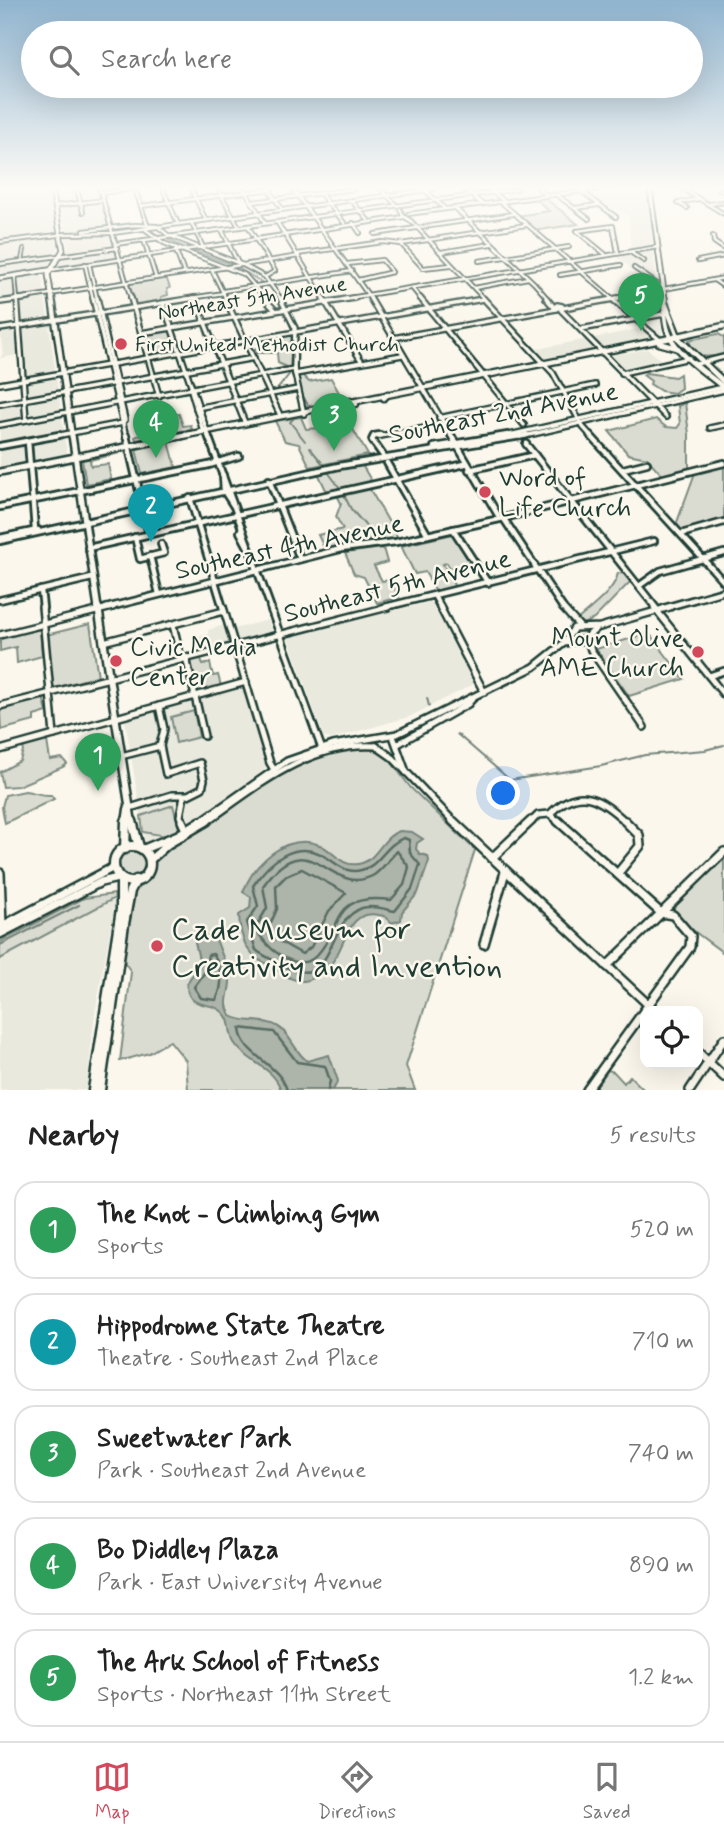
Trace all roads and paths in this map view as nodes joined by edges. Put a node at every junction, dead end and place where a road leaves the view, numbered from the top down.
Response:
1 (63, 240) edge
2 (115, 240) edge
3 (144, 240) joint
4 (158, 240) edge
5 (180, 240) edge
6 (198, 240) edge
7 (228, 240) edge
8 (256, 240) joint
9 (288, 240) edge
10 (330, 240) edge
11 (428, 240) joint
12 (488, 240) edge
13 (543, 240) edge
14 (588, 240) edge
15 (616, 240) edge
16 (657, 240) edge
17 (230, 243) junction
18 (401, 244) junction
19 (492, 244) junction
20 (117, 246) junction
21 (569, 247) dead end
22 (658, 247) junction
23 (200, 248) junction
24 (336, 248) junction
25 (24, 249) dead end
26 (554, 249) junction
27 (182, 250) junction
28 (176, 251) junction
29 (630, 251) junction
30 (440, 252) junction
31 (618, 253) junction
32 (149, 255) junction
33 (298, 255) junction
34 (606, 255) junction
35 (61, 256) junction
36 (724, 256) edge
37 (505, 257) junction
38 (121, 259) junction
39 (22, 261) junction
40 (269, 261) junction
41 (479, 261) dead end
42 (569, 261) junction
43 (644, 261) dead end
44 (698, 261) dead end
45 (0, 264) edge
46 (241, 264) junction
47 (346, 264) junction
48 (87, 265) junction
49 (452, 265) junction
50 (621, 265) dead end
51 (226, 267) junction
52 (634, 268) dead end
53 (212, 269) junction
54 (49, 270) junction
55 (519, 270) junction
56 (352, 271) junction
57 (581, 271) junction
58 (184, 273) junction
59 (560, 275) dead end
60 (15, 276) junction
61 (265, 277) junction
62 (312, 277) junction
63 (0, 278) edge
64 (156, 278) junction
65 (528, 278) junction
66 (724, 278) edge
67 (465, 279) junction
68 (358, 280) junction
69 (714, 280) junction
70 (127, 282) junction
71 (270, 284) junction
72 (257, 286) junction
73 (93, 287) junction
74 (724, 287) edge
75 (412, 288) junction
76 (473, 288) junction
77 (663, 288) junction
78 (223, 292) junction
79 (51, 294) junction
80 (368, 295) junction
81 (195, 298) junction
82 (611, 298) junction
83 (16, 299) junction
84 (484, 299) junction
85 (0, 302) edge
86 (326, 302) junction
87 (163, 303) junction
88 (665, 303) junction
89 (134, 307) junction
90 (558, 307) junction
91 (287, 308) junction
92 (429, 309) junction
93 (275, 310) junction
94 (99, 313) junction
95 (664, 314) junction
96 (236, 317) junction
97 (380, 317) junction
98 (501, 318) junction
99 (634, 318) junction
100 (55, 320) junction
101 (204, 322) junction
102 (340, 324) junction
103 (19, 326) junction
104 (173, 327) junction
105 (673, 327) junction
106 (443, 328) junction
107 (0, 329) edge
108 (580, 329) junction
109 (723, 329) edge
110 (295, 332) junction
111 (698, 332) junction
112 (141, 333) junction
113 (392, 337) junction
114 (675, 338) junction
115 (246, 341) junction
116 (659, 342) junction
117 (214, 347) junction
118 (182, 352) junction
119 (602, 352) junction
120 (683, 352) junction
121 (402, 355) junction
122 (148, 358) junction
123 (254, 358) junction
124 (689, 358) junction
125 (724, 358) edge
126 (362, 362) junction
127 (699, 363) junction
128 (221, 364) junction
129 (545, 364) junction
130 (111, 365) junction
131 (188, 370) junction
132 (295, 372) junction
133 (62, 373) junction
134 (621, 373) junction
135 (262, 375) junction
136 (153, 376) junction
137 (484, 376) junction
138 (23, 380) junction
139 (228, 382) junction
140 (115, 383) junction
141 (0, 384) edge
142 (595, 385) dead end
143 (724, 387) edge
144 (194, 388) junction
145 (423, 388) junction
146 (298, 389) junction
147 (65, 392) junction
148 (564, 392) junction
149 (271, 394) junction
150 (158, 395) junction
151 (24, 399) junction
152 (236, 401) junction
153 (120, 402) junction
154 (652, 403) junction
155 (0, 404) edge
156 (507, 404) junction
157 (198, 408) junction
158 (68, 412) junction
159 (304, 412) junction
160 (280, 415) junction
161 (666, 417) dead end
162 (439, 418) junction
163 (26, 420) junction
164 (580, 421) junction
165 (123, 422) junction
166 (245, 423) junction
167 (0, 425) edge
168 (443, 425) junction
169 (524, 425) dead end
170 (724, 425) edge
171 (710, 428) dead end
172 (206, 431) junction
173 (71, 433) junction
174 (28, 441) junction
175 (526, 444) dead end
176 (0, 446) edge
177 (129, 446) junction
178 (456, 446) junction
179 (239, 456) dead end
180 (535, 456) junction
181 (74, 457) junction
182 (384, 458) junction
183 (218, 462) junction
184 (647, 463) dead end
185 (724, 463) edge
186 (466, 464) junction
187 (30, 466) junction
188 (622, 469) junction
189 (469, 470) junction
190 (0, 471) edge
191 (396, 478) junction
192 (136, 479) junction
193 (269, 480) junction
194 (636, 484) junction
195 (227, 489) junction
196 (79, 491) junction
197 (190, 498) junction
198 (33, 500) junction
199 (571, 500) junction
200 (278, 505) junction
201 (0, 507) edge
202 (143, 509) junction
203 (236, 514) junction
204 (501, 517) junction
205 (84, 521) junction
206 (724, 522) edge
207 (197, 523) junction
208 (453, 529) junction
209 (36, 530) junction
210 (157, 532) junction
211 (149, 534) junction
212 (681, 534) junction
213 (428, 535) junction
214 (135, 537) junction
215 (0, 540) edge
216 (654, 541) dead end
217 (88, 548) junction
218 (612, 552) junction
219 (724, 554) edge
220 (150, 556) junction
221 (300, 559) junction
222 (704, 559) junction
223 (257, 570) junction
224 (537, 571) junction
225 (92, 578) junction
226 (215, 580) junction
227 (724, 582) edge
228 (488, 583) junction
229 (639, 586) junction
230 (41, 590) junction
231 (724, 591) edge
232 (159, 594) junction
233 (435, 597) junction
234 (0, 600) edge
235 (97, 610) junction
236 (657, 610) junction
237 (224, 611) junction
238 (568, 616) junction
239 (43, 623) junction
240 (173, 625) junction
241 (600, 627) junction
242 (581, 628) junction
243 (572, 631) junction
244 (280, 633) junction
245 (0, 635) edge
246 (587, 636) junction
247 (578, 639) junction
248 (102, 642) junction
249 (564, 643) junction
250 (234, 645) junction
251 (591, 650) junction
252 (183, 658) junction
253 (724, 671) edge
254 (709, 676) junction
255 (107, 677) junction
256 (246, 682) junction
257 (49, 692) junction
258 (484, 692) junction
259 (724, 695) edge
260 (196, 696) junction
261 (473, 697) junction
262 (0, 706) edge
263 (159, 706) junction
264 (114, 719) junction
265 (644, 727) dead end
266 (54, 735) junction
267 (393, 735) junction
268 (204, 736) dead end
269 (379, 737) junction
270 (398, 745) junction
271 (160, 746) junction
272 (376, 746) junction
273 (0, 750) edge
274 (322, 750) junction
275 (386, 753) junction
276 (120, 757) junction
277 (275, 771) junction
278 (408, 776) junction
279 (184, 796) junction
280 (128, 809) junction
281 (550, 814) junction
282 (186, 831) junction
283 (141, 848) junction
284 (125, 849) junction
285 (724, 852) edge
286 (492, 858) junction
287 (150, 860) junction
288 (114, 867) junction
289 (505, 871) junction
290 (0, 873) edge
291 (618, 873) junction
292 (119, 879) junction
293 (136, 880) junction
294 (661, 913) junction
295 (1, 929) edge
296 (484, 944) dead end
297 (607, 966) junction
298 (649, 1006) edge
299 (654, 1006) edge
300 (640, 1024) edge
301 (724, 1040) edge
302 (703, 1057) edge
303 (709, 1062) junction
304 (724, 1077) edge
305 (93, 1090) edge
306 (100, 1090) edge
307 (587, 1090) edge
308 (690, 1090) edge

1 - 35 main road
2 - 20 street
3 - 20 street
3 - 32 street
4 - 27 street
5 - 23 street
6 - 23 street
7 - 17 street
8 - 17 street
8 - 40 street
9 - 33 street
10 - 24 street
11 - 18 street
11 - 30 street
12 - 19 street
13 - 26 street
14 - 34 street
15 - 31 street
16 - 22 highway
17 - 23 street
17 - 46 street
18 - 24 street
18 - 49 street
19 - 30 street
19 - 37 street
20 - 35 street
20 - 38 street
21 - 26 street
22 - 29 street, Northeast 5th Avenue
22 - 77 highway
23 - 27 street
23 - 46 street
24 - 33 street
24 - 47 street
25 - 39 street
26 - 37 street
26 - 42 street
27 - 28 street
27 - 51 street
28 - 32 street
28 - 58 street
29 - 31 street, Northeast 5th Avenue
29 - 43 street
30 - 49 street
31 - 34 street, Northeast 5th Avenue
32 - 38 street
32 - 64 street
33 - 40 street
33 - 62 street
34 - 42 street, Northeast 5th Avenue
35 - 39 street
35 - 54 main road
36 - 44 street
37 - 41 street
37 - 55 street
38 - 48 street
38 - 70 street
39 - 45 street
40 - 46 street
40 - 61 street
42 - 55 street, Northeast 5th Avenue
42 - 57 street
46 - 51 street
46 - 61 street
47 - 56 street
47 - 68 street
48 - 54 street
48 - 73 street
49 - 67 street
50 - 57 street
51 - 53 street
51 - 72 street
52 - 77 street
53 - 58 street
53 - 78 street
54 - 60 main road
54 - 79 main road
55 - 65 street
55 - 67 street, Northeast 5th Avenue
56 - 62 street
56 - 68 street
57 - 59 street
57 - 82 street
58 - 64 street
60 - 63 main road
60 - 83 street
61 - 71 street
62 - 71 street
62 - 86 street
64 - 70 street
65 - 76 street
65 - 90 street
66 - 69 street
67 - 75 street, Northeast 5th Avenue
67 - 76 street
68 - 80 street
69 - 74 street
69 - 77 street
70 - 73 street
70 - 89 street
71 - 72 street
71 - 91 street
72 - 78 street
72 - 93 street
73 - 79 street
73 - 94 street
75 - 80 street, Northeast 5th Avenue
75 - 92 street
76 - 84 street
77 - 82 street
77 - 88 highway
78 - 81 street
78 - 96 street
79 - 83 street
79 - 100 main road
80 - 86 street, Northeast 5th Avenue
80 - 97 street
81 - 87 street
81 - 101 street
82 - 90 street
82 - 99 street
83 - 85 street
83 - 103 street
84 - 92 street
84 - 98 street
86 - 91 street, Northeast 5th Avenue
86 - 102 street
87 - 89 street
87 - 104 street
88 - 95 highway
88 - 105 highway
89 - 94 street
89 - 112 street
90 - 98 street
90 - 108 street
91 - 93 street, Northeast 5th Avenue
91 - 110 street
92 - 97 street
92 - 106 street
93 - 96 street, Northeast 5th Avenue
94 - 100 street
94 - 130 street
95 - 99 street
95 - 114 highway
96 - 101 street, Northeast 5th Avenue
96 - 115 street
97 - 102 street
97 - 113 street
98 - 106 street
98 - 129 street
99 - 108 street
99 - 116 street
100 - 103 street
100 - 133 main road
101 - 104 street, Northeast 5th Avenue
101 - 117 street
102 - 110 street
102 - 126 street
103 - 107 street
103 - 138 street
104 - 112 street, Northeast 5th Avenue
104 - 118 street
105 - 111 highway
105 - 114 highway
106 - 113 street
106 - 137 street
108 - 119 street
109 - 111 highway
109 - 114 highway
110 - 115 street
110 - 132 street
111 - 114 highway
112 - 122 street
113 - 121 street
114 - 116 main road
114 - 120 highway
114 - 127 highway
115 - 117 street
115 - 123 street
116 - 119 main road
116 - 120 highway
117 - 118 street
117 - 128 street
118 - 122 street
118 - 131 street
119 - 129 main road
119 - 134 street
120 - 124 highway
121 - 126 street
121 - 145 street
122 - 130 street
122 - 136 street
123 - 128 street
123 - 135 street
124 - 127 highway
124 - 134 street
125 - 127 street
126 - 132 street
127 - 143 highway
128 - 131 street
128 - 139 street
129 - 137 main road
129 - 148 street
130 - 133 street
130 - 140 street
131 - 136 street
131 - 144 street
132 - 135 street
132 - 146 street
133 - 138 street
133 - 147 main road
134 - 154 street
135 - 139 street
135 - 149 street
136 - 140 street
136 - 150 street
137 - 145 main road
137 - 156 street
138 - 141 street
138 - 151 street
139 - 144 street
139 - 152 street
140 - 147 street
140 - 153 street
142 - 148 street
143 - 154 street, Southeast 2nd Avenue
144 - 150 street
144 - 157 street
145 - 159 main road
145 - 162 street
146 - 149 street
146 - 159 street
147 - 151 street
147 - 158 main road
148 - 156 street
148 - 164 street
149 - 152 street
149 - 160 street
150 - 153 street
151 - 155 street
151 - 163 street
152 - 157 street
152 - 166 street
153 - 158 street
153 - 165 street
154 - 161 street
154 - 164 street, Southeast 2nd Avenue
156 - 162 street
156 - 169 street
157 - 172 street
158 - 163 street
158 - 173 main road
159 - 160 main road
159 - 166 main road
160 - 166 main road
162 - 168 street
163 - 167 street
164 - 178 street, Southeast 2nd Avenue
164 - 188 street
165 - 173 street
165 - 177 street
166 - 172 main road
168 - 178 street
168 - 182 street
170 - 171 street
172 - 177 main road
172 - 183 street
173 - 174 street
173 - 181 main road
174 - 176 street
174 - 187 street
175 - 180 street
177 - 181 main road
177 - 192 street
178 - 182 street, Southeast 2nd Avenue
178 - 186 street
179 - 183 street
180 - 189 street
180 - 199 street
181 - 187 main road
181 - 196 main road
182 - 191 street
182 - 193 street, Southeast 2nd Avenue
183 - 192 street
183 - 195 street
184 - 188 street
185 - 194 street, Southeast 4th Avenue
186 - 189 street
186 - 191 street
187 - 190 main road
187 - 198 street
188 - 194 street
189 - 204 street
191 - 200 street
191 - 213 street
192 - 196 street
192 - 202 street
193 - 195 street, Southeast 2nd Avenue
193 - 200 street
194 - 199 street, Southeast 4th Avenue
194 - 212 street
195 - 197 street, Southeast 2nd Avenue
195 - 203 street
196 - 198 street
196 - 205 main road
197 - 202 street, Southeast 2nd Avenue
197 - 207 street
198 - 201 street
198 - 209 street
199 - 204 street, Southeast 4th Avenue
199 - 218 street
200 - 203 street
200 - 221 street
202 - 205 street, Southeast 2nd Avenue
202 - 211 street
203 - 207 street
203 - 223 street
204 - 208 street, Southeast 4th Avenue
204 - 224 street
205 - 209 street
205 - 215 street
205 - 217 main road
206 - 212 street
207 - 210 street
207 - 226 street
208 - 213 street, Southeast 4th Avenue
208 - 228 street
209 - 215 street
210 - 211 street
210 - 220 street
211 - 214 street
212 - 222 street
213 - 221 street, Southeast 4th Avenue
214 - 217 street
214 - 220 street
216 - 218 street, Southeast 5th Avenue
217 - 225 main road
218 - 224 street, Southeast 5th Avenue
218 - 229 street
219 - 222 street
220 - 232 street
221 - 223 street, Southeast 4th Avenue
222 - 227 street
222 - 229 street
223 - 226 street, Southeast 4th Avenue
223 - 244 street
224 - 228 street, Southeast 5th Avenue
224 - 238 street
225 - 230 street
225 - 235 main road
226 - 232 street, Southeast 4th Avenue
226 - 237 street
228 - 233 street, Southeast 5th Avenue
229 - 236 street
230 - 234 street
230 - 239 street
231 - 236 street
232 - 235 street, Southeast 4th Avenue
233 - 244 street, Southeast 5th Avenue
233 - 258 street
235 - 239 street, Southeast 4th Avenue
235 - 248 main road
236 - 241 street
236 - 254 street
237 - 240 street
237 - 250 street
238 - 242 street
238 - 243 street
239 - 245 street, Southeast 4th Avenue
239 - 257 street
240 - 248 street
240 - 252 street
241 - 242 street
241 - 246 street
242 - 243 street
242 - 246 street
243 - 247 street
243 - 249 street
244 - 250 street, Southeast 5th Avenue
244 - 274 street
246 - 247 street
246 - 251 street
247 - 249 street
247 - 251 street
248 - 255 main road
249 - 258 street
250 - 252 street, Southeast 5th Avenue
250 - 256 street
251 - 265 street
252 - 255 street, Southeast 5th Avenue
252 - 260 street
253 - 254 street
254 - 259 street
255 - 257 street, Southeast 5th Avenue
255 - 264 main road
256 - 260 street
256 - 277 street
257 - 262 street, Southeast 5th Avenue
257 - 266 street
258 - 261 street
260 - 263 street
260 - 268 street
261 - 267 street
261 - 270 street
263 - 264 street
263 - 271 street
264 - 266 street
264 - 276 main road
266 - 273 street
267 - 269 street
267 - 270 street
269 - 272 street
269 - 274 street
270 - 275 street
270 - 278 street
271 - 276 street
271 - 279 street
272 - 274 street
272 - 275 street
274 - 277 street
275 - 278 street
276 - 280 main road
277 - 282 street
278 - 286 street
279 - 280 street
279 - 282 street
280 - 283 main road
280 - 284 main road
281 - 286 street
281 - 291 street
281 - 291 street
282 - 283 street
282 - 287 street
283 - 284 main road
283 - 287 main road
284 - 288 main road
285 - 294 street
286 - 289 street
287 - 293 main road
288 - 292 main road
288 - 295 street
289 - 296 street
289 - 297 street
290 - 295 street
291 - 294 street
292 - 293 main road
292 - 295 street
292 - 305 main road
293 - 306 main road
294 - 297 street
294 - 299 street
297 - 298 street
300 - 307 street
301 - 303 street
302 - 303 street
303 - 304 street
303 - 308 street

